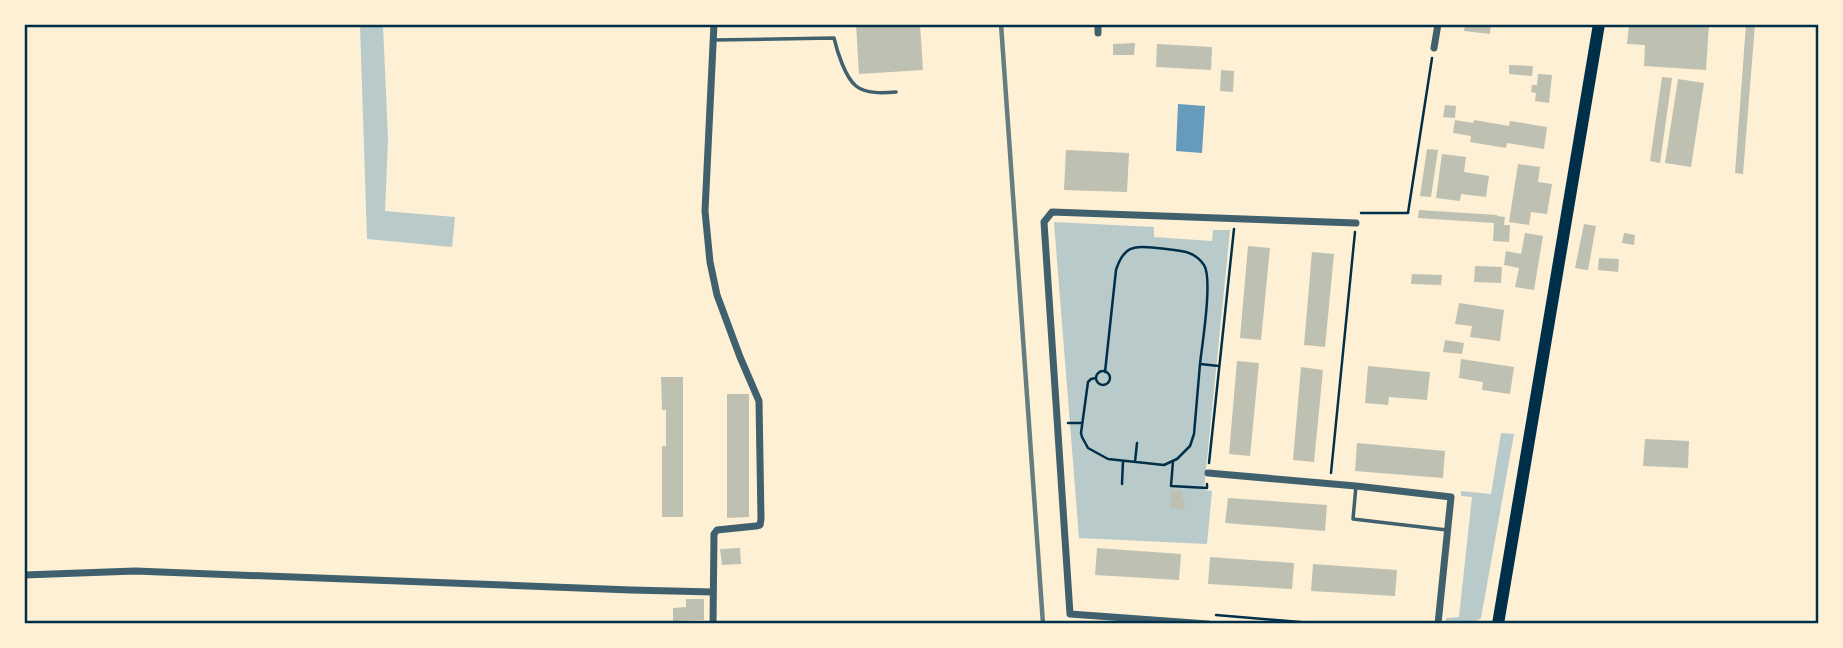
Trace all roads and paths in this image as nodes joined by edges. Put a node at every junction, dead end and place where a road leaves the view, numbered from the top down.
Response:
1 (714, 24) edge
2 (1438, 24) edge
3 (1599, 24) edge
4 (713, 40) junction
5 (1434, 48) joint
6 (896, 92) dead end
7 (1235, 219) junction
8 (1356, 223) junction
9 (1200, 364) junction
10 (1219, 366) junction
11 (1105, 372) junction
12 (1096, 378) junction
13 (1058, 423) junction
14 (1082, 423) junction
15 (1137, 443) dead end
16 (1124, 461) junction
17 (1173, 461) junction
18 (1135, 462) junction
19 (1208, 473) junction
20 (1122, 484) dead end
21 (1330, 484) junction
22 (1356, 486) junction
23 (1448, 530) junction
24 (24, 575) edge
25 (713, 592) junction
26 (1204, 614) dead end
27 (713, 624) edge
28 (1208, 624) edge
29 (1324, 624) edge
30 (1438, 624) edge
31 (1498, 624) edge

1 - 4 street
2 - 5 street
3 - 31 main road
4 - 6 lane
4 - 25 street
5 - 8 path
7 - 8 street
7 - 10 path
7 - 13 street
8 - 21 path
9 - 10 path
9 - 11 path
9 - 17 path
10 - 19 path
11 - 12 path
11 - 12 path
12 - 14 path
13 - 14 path
13 - 28 street
14 - 16 path
15 - 18 path
16 - 18 path
16 - 20 path
17 - 18 path
17 - 19 path
19 - 21 street
21 - 22 street
22 - 23 street
22 - 23 lane
23 - 30 street
24 - 25 street
25 - 27 street
26 - 29 path

